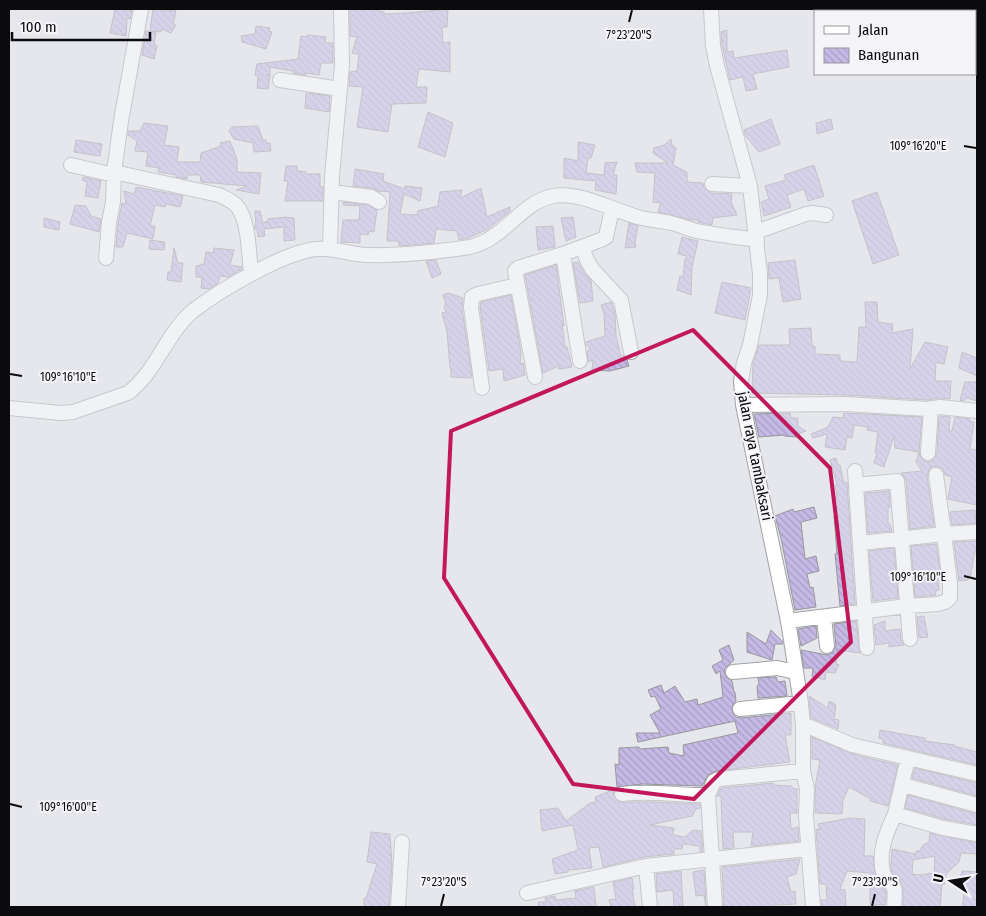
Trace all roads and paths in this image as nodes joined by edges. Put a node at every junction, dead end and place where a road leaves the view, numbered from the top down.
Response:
1 (141, 9) edge
2 (341, 9) edge
3 (711, 9) edge
4 (280, 80) dead end
5 (340, 89) junction
6 (71, 165) dead end
7 (114, 174) junction
8 (712, 184) dead end
9 (750, 186) junction
10 (332, 192) junction
11 (379, 202) dead end
12 (612, 209) junction
13 (826, 215) dead end
14 (757, 236) junction
15 (582, 247) junction
16 (330, 248) junction
17 (562, 254) junction
18 (106, 258) dead end
19 (251, 274) junction
20 (517, 285) junction
21 (631, 352) dead end
22 (580, 361) dead end
23 (535, 377) dead end
24 (482, 388) dead end
25 (743, 405) junction
26 (9, 408) edge
27 (931, 408) junction
28 (977, 411) edge
29 (928, 453) dead end
30 (855, 471) dead end
31 (936, 475) dead end
32 (856, 486) junction
33 (977, 532) edge
34 (944, 534) junction
35 (902, 540) junction
36 (860, 543) junction
37 (907, 606) junction
38 (864, 612) junction
39 (824, 617) junction
40 (788, 621) junction
41 (910, 639) dead end
42 (827, 646) dead end
43 (867, 648) dead end
44 (733, 672) dead end
45 (795, 672) junction
46 (800, 704) junction
47 (740, 709) dead end
48 (803, 724) junction
49 (908, 758) junction
50 (803, 771) junction
51 (977, 774) edge
52 (903, 785) junction
53 (622, 794) dead end
54 (708, 795) junction
55 (977, 805) edge
56 (895, 814) junction
57 (977, 834) edge
58 (402, 842) dead end
59 (808, 849) junction
60 (712, 859) junction
61 (646, 866) junction
62 (527, 893) dead end
63 (398, 907) edge
64 (650, 907) edge
65 (715, 907) edge
66 (813, 907) edge
67 (894, 907) edge

1 - 7 street
2 - 5 street
3 - 9 street, jalan raya tambaksari
4 - 5 street
5 - 10 street
6 - 7 street
7 - 18 street
7 - 19 street
8 - 9 street
9 - 14 street, jalan raya tambaksari
10 - 11 street
10 - 16 street
12 - 14 street
12 - 15 street
12 - 16 street
13 - 14 street
14 - 25 street, jalan raya tambaksari
15 - 17 street
15 - 21 street
16 - 19 street
17 - 20 street
17 - 22 street
19 - 26 street
20 - 23 street
20 - 24 street
25 - 27 street
25 - 40 street, jalan raya tambaksari
27 - 28 street
27 - 29 street
30 - 32 street
31 - 34 street
32 - 35 street
32 - 36 street
33 - 34 street
34 - 35 street
34 - 37 street
35 - 36 street
35 - 37 street
36 - 38 street
37 - 38 street
37 - 41 street
38 - 39 street
38 - 43 street
39 - 40 street
39 - 42 street
40 - 45 street, jalan raya tambaksari
44 - 45 street
45 - 46 street, jalan raya tambaksari
46 - 47 street
46 - 48 street, jalan raya tambaksari
48 - 49 street
48 - 50 street, jalan raya tambaksari
49 - 51 street
49 - 52 street
50 - 54 street
50 - 59 street, jalan raya tambaksari
52 - 55 street
52 - 56 street
53 - 54 street
54 - 60 street
56 - 57 street
56 - 67 street
58 - 63 street
59 - 60 street
59 - 66 street, jalan raya tambaksari
60 - 61 street
60 - 65 street
61 - 62 street
61 - 64 street

